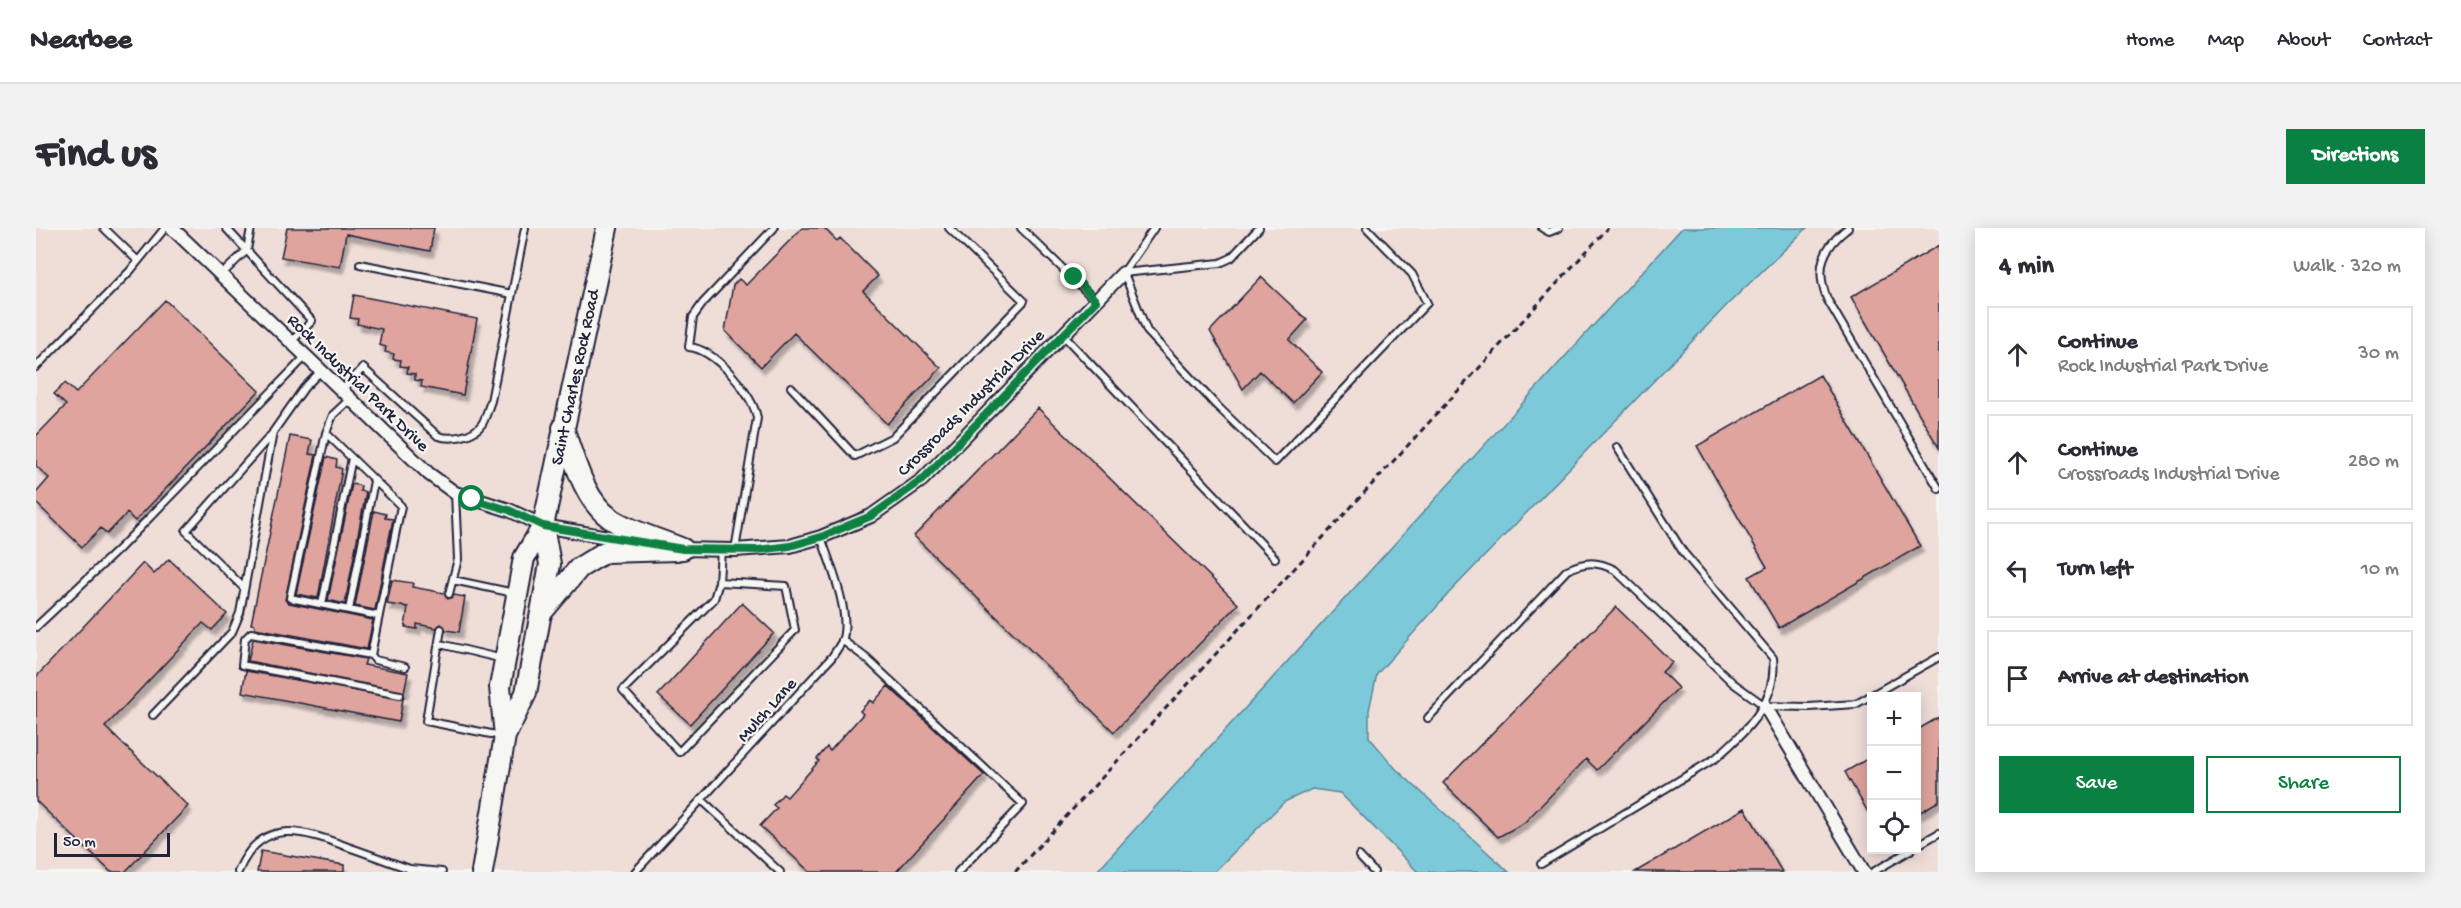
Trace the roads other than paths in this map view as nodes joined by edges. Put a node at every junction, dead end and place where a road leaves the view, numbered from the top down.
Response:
1 (104, 228) edge
2 (165, 228) edge
3 (172, 228) edge
4 (226, 228) edge
5 (251, 228) edge
6 (525, 228) edge
7 (607, 228) edge
8 (774, 228) edge
9 (949, 228) edge
10 (1021, 228) edge
11 (1154, 228) edge
12 (1259, 228) edge
13 (1367, 228) edge
14 (1542, 228) edge
15 (1559, 228) edge
16 (1848, 228) edge
17 (247, 250) junction
18 (138, 261) junction
19 (360, 264) dead end
20 (1124, 273) junction
21 (221, 274) junction
22 (512, 294) junction
23 (1096, 301) junction
24 (1063, 335) junction
25 (291, 342) junction
26 (306, 356) junction
27 (36, 366) edge
28 (321, 370) junction
29 (791, 387) dead end
30 (346, 394) junction
31 (563, 428) junction
32 (273, 432) junction
33 (326, 433) junction
34 (1617, 447) dead end
35 (352, 458) junction
36 (374, 481) junction
37 (1939, 489) edge
38 (455, 493) junction
39 (543, 526) junction
40 (821, 537) junction
41 (683, 549) junction
42 (721, 550) junction
43 (735, 550) junction
44 (1275, 558) dead end
45 (453, 580) junction
46 (719, 582) junction
47 (244, 588) junction
48 (449, 594) dead end
49 (518, 594) junction
50 (322, 604) junction
51 (349, 610) junction
52 (541, 614) junction
53 (379, 616) junction
54 (36, 627) edge
55 (441, 628) dead end
56 (842, 640) junction
57 (440, 644) junction
58 (371, 655) junction
59 (1939, 657) edge
60 (505, 660) junction
61 (405, 667) dead end
62 (400, 695) dead end
63 (1766, 706) junction
64 (153, 715) dead end
65 (1428, 718) dead end
66 (505, 736) junction
67 (703, 801) junction
68 (1939, 833) edge
69 (1921, 844) edge
70 (1903, 854) edge
71 (1359, 856) dead end
72 (1541, 864) dead end
73 (410, 871) edge
74 (238, 872) edge
75 (442, 872) edge
76 (482, 872) edge
77 (635, 872) edge
78 (780, 872) edge
79 (958, 872) edge
80 (1374, 872) edge
81 (1864, 872) edge
82 (1873, 872) edge

1 - 18 lane
2 - 18 lane
3 - 21 street, Rock Industrial Park Drive
4 - 17 lane
5 - 17 lane
6 - 22 lane
7 - 31 main road, Saint Charles Rock Road
8 - 43 lane
9 - 29 lane
10 - 23 lane
11 - 20 lane
12 - 20 lane
13 - 20 lane
14 - 15 lane
16 - 37 lane
17 - 21 lane
17 - 25 lane
18 - 27 lane
19 - 22 lane
20 - 23 street, Crossroads Industrial Drive
21 - 25 street, Rock Industrial Park Drive
22 - 30 lane
23 - 24 street, Crossroads Industrial Drive
24 - 40 street, Crossroads Industrial Drive
24 - 44 lane
25 - 26 street, Rock Industrial Park Drive
26 - 28 street, Rock Industrial Park Drive
26 - 54 lane
28 - 30 street, Rock Industrial Park Drive
28 - 32 lane
30 - 33 lane
30 - 38 street, Rock Industrial Park Drive
31 - 39 main road, Saint Charles Rock Road
31 - 41 main road
32 - 47 lane
32 - 47 lane
33 - 35 lane
33 - 50 lane
34 - 63 lane
35 - 36 lane
35 - 50 lane
36 - 51 lane
36 - 53 lane
38 - 39 street, Rock Industrial Park Drive
38 - 45 lane
39 - 41 street, Crossroads Industrial Drive
39 - 49 main road, Saint Charles Rock Road
39 - 52 main road, Saint Charles Rock Road
40 - 43 street, Crossroads Industrial Drive
40 - 56 lane
41 - 42 street, Crossroads Industrial Drive
41 - 52 main road
42 - 43 street, Crossroads Industrial Drive
42 - 46 lane
45 - 48 lane
45 - 49 lane
46 - 46 lane
47 - 64 lane
49 - 60 main road, Saint Charles Rock Road
50 - 51 lane
51 - 53 lane
52 - 66 main road, Saint Charles Rock Road
53 - 58 lane
55 - 57 lane
56 - 67 lane, Mulch Lane
56 - 79 lane
57 - 60 lane
57 - 66 lane
58 - 61 lane
58 - 62 lane
59 - 63 lane
60 - 66 main road, Saint Charles Rock Road
63 - 65 lane
63 - 72 lane
63 - 81 street
66 - 76 main road, Saint Charles Rock Road
67 - 77 lane, Mulch Lane
67 - 78 lane
68 - 69 lane
70 - 82 lane
71 - 80 lane
73 - 74 lane
73 - 75 lane

